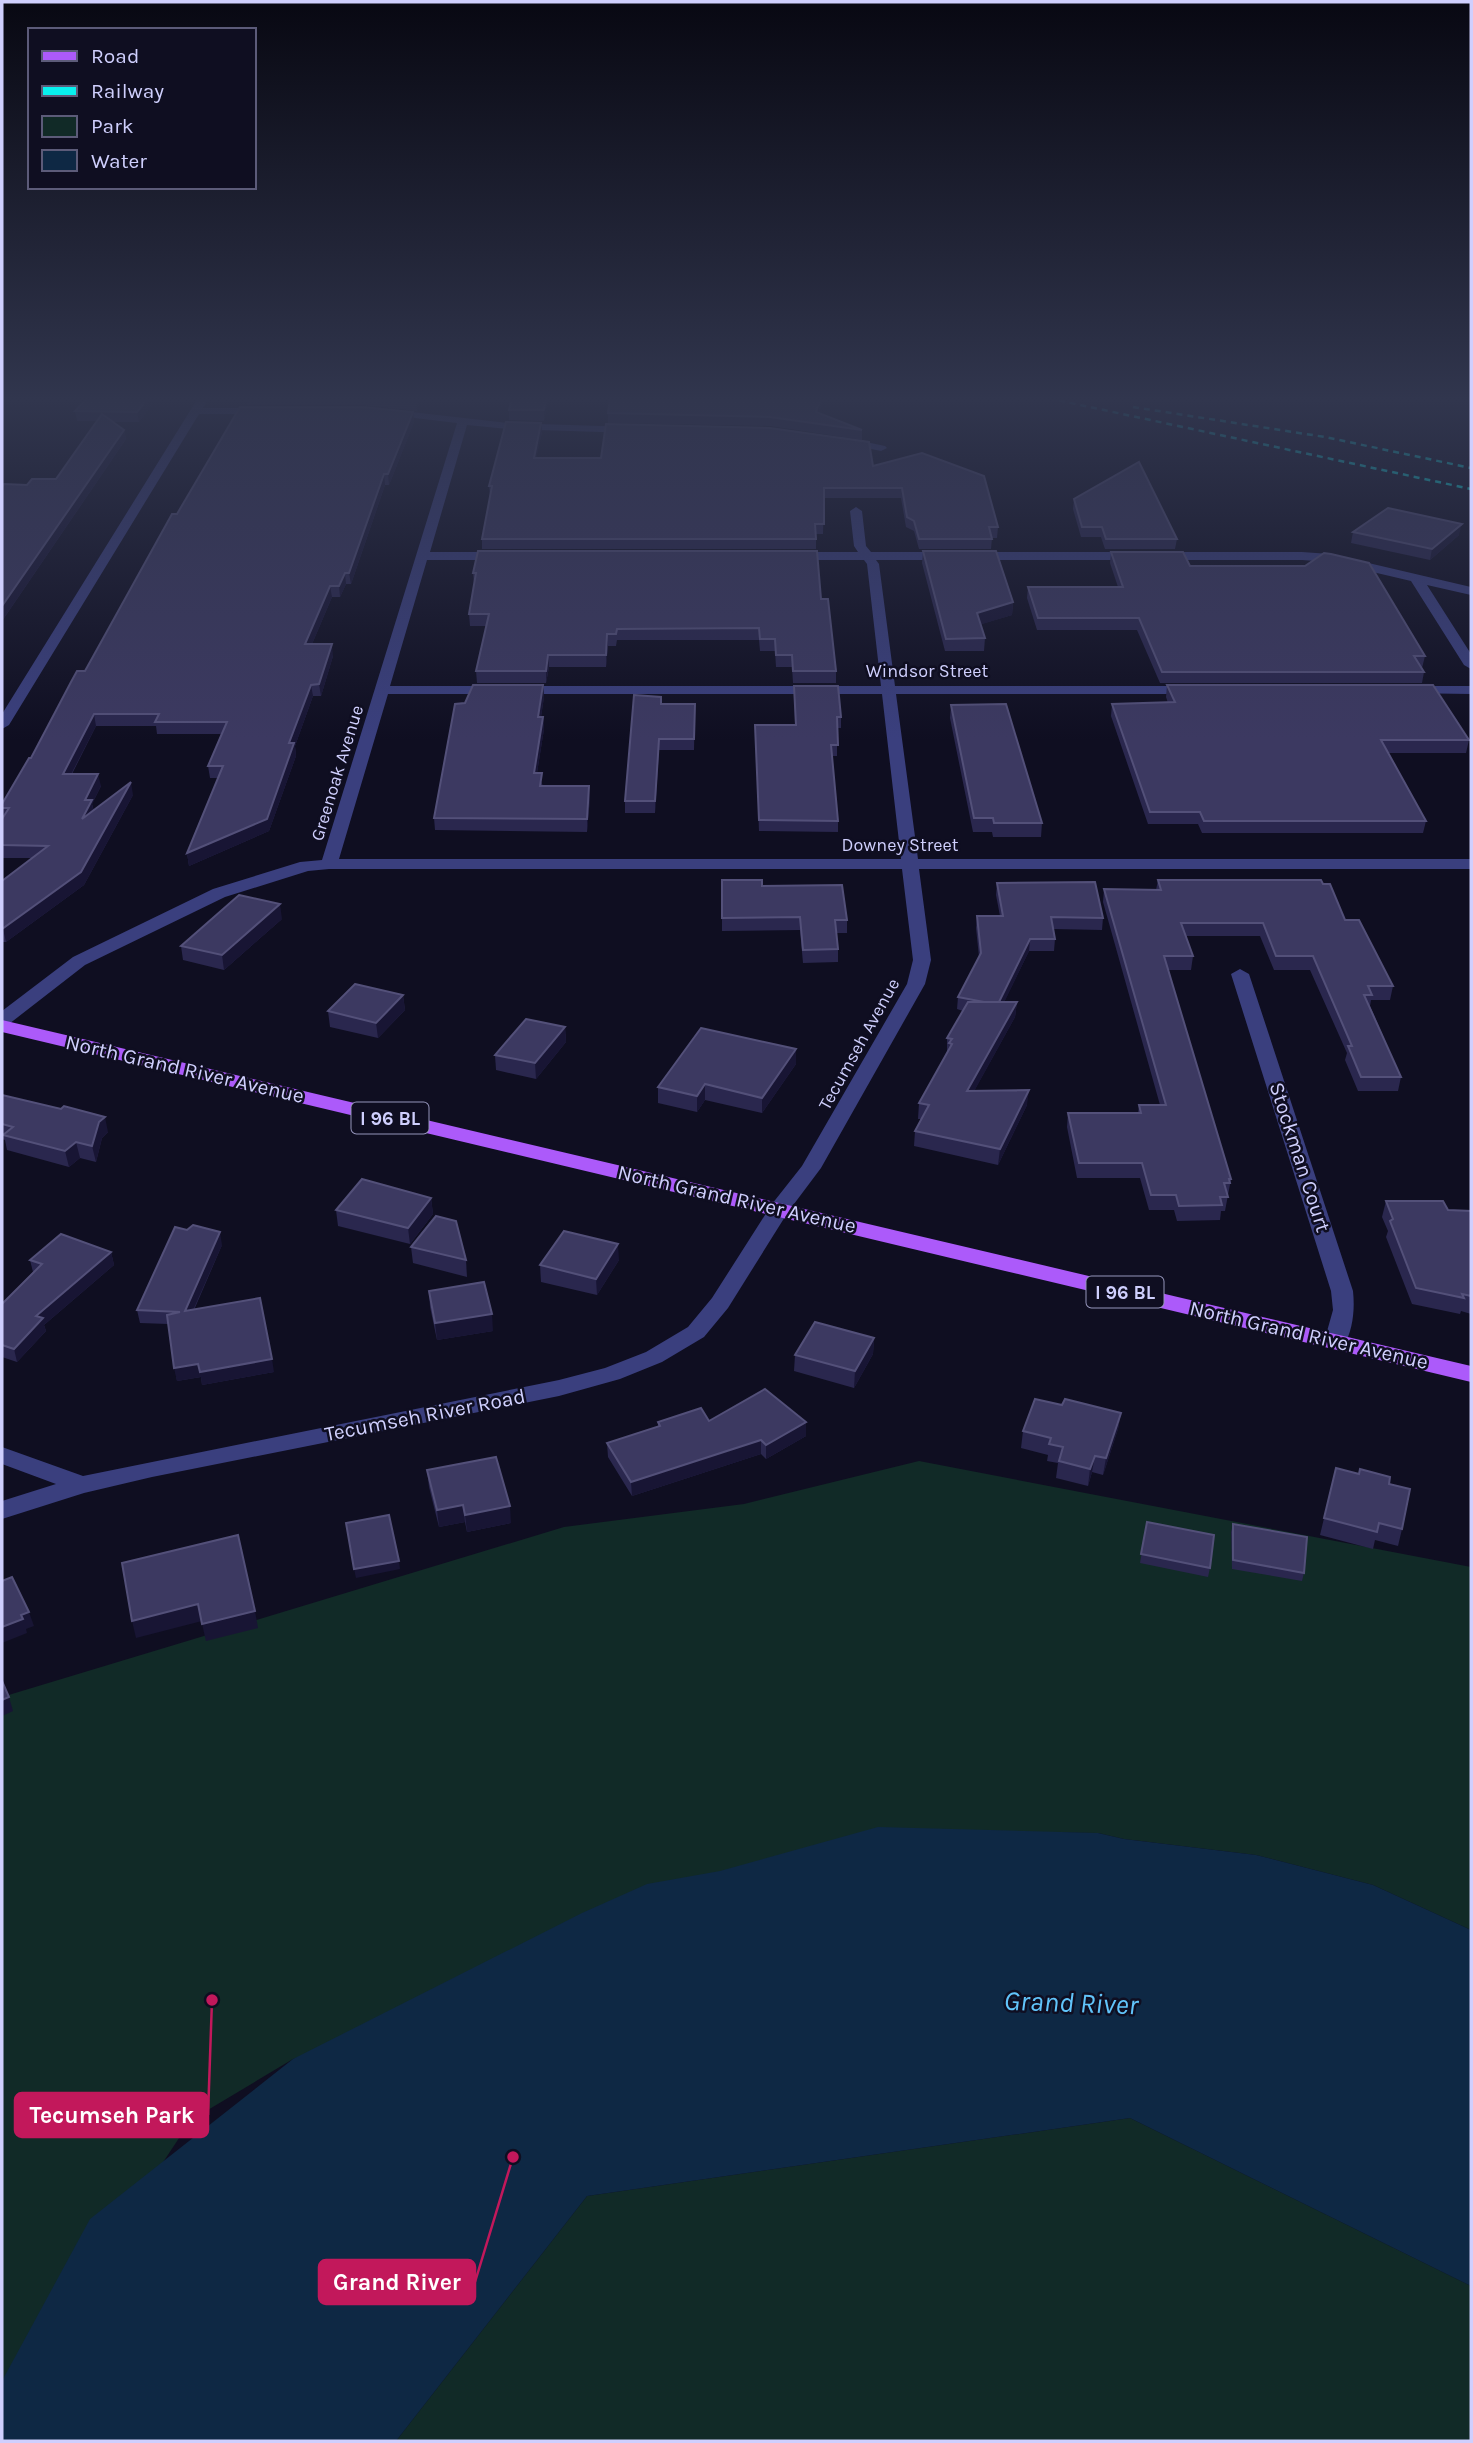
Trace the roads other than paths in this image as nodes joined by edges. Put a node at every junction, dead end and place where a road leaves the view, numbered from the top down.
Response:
1 (133, 512) edge
2 (436, 512) edge
3 (856, 512) edge
4 (423, 556) junction
5 (519, 556) edge
6 (779, 556) edge
7 (867, 557) junction
8 (1416, 578) junction
9 (1471, 592) edge
10 (1471, 665) edge
11 (383, 690) junction
12 (1208, 690) edge
13 (1388, 690) edge
14 (1471, 690) edge
15 (888, 691) junction
16 (2, 725) edge
17 (329, 864) junction
18 (909, 864) junction
19 (1471, 864) edge
20 (1240, 974) dead end
21 (2, 1020) edge
22 (2, 1026) edge
23 (779, 1209) junction
24 (1335, 1342) junction
25 (1471, 1374) edge
26 (2, 1455) edge
27 (82, 1485) junction
28 (2, 1510) edge

1 - 16 street
2 - 4 street, Greenoak Avenue
3 - 7 street, Tecumseh Avenue
4 - 5 street
4 - 11 street, Greenoak Avenue
6 - 7 street
7 - 8 street
7 - 15 street, Tecumseh Avenue
8 - 9 street
8 - 10 street
11 - 15 street, Windsor Street
11 - 17 street, Greenoak Avenue
12 - 15 street, Windsor Street
13 - 14 street
15 - 18 street, Tecumseh Avenue
17 - 18 street, Downey Street
17 - 21 street, Greenoak Avenue
18 - 19 street, Downey Street
18 - 23 street, Tecumseh Avenue
20 - 24 street, Stockman Court
22 - 23 main road, North Grand River Avenue / I 96 BL
23 - 24 main road, North Grand River Avenue / I 96 BL
23 - 27 street, Tecumseh River Road
24 - 25 main road, North Grand River Avenue / I 96 BL
26 - 27 street
27 - 28 street, Tecumseh River Road

